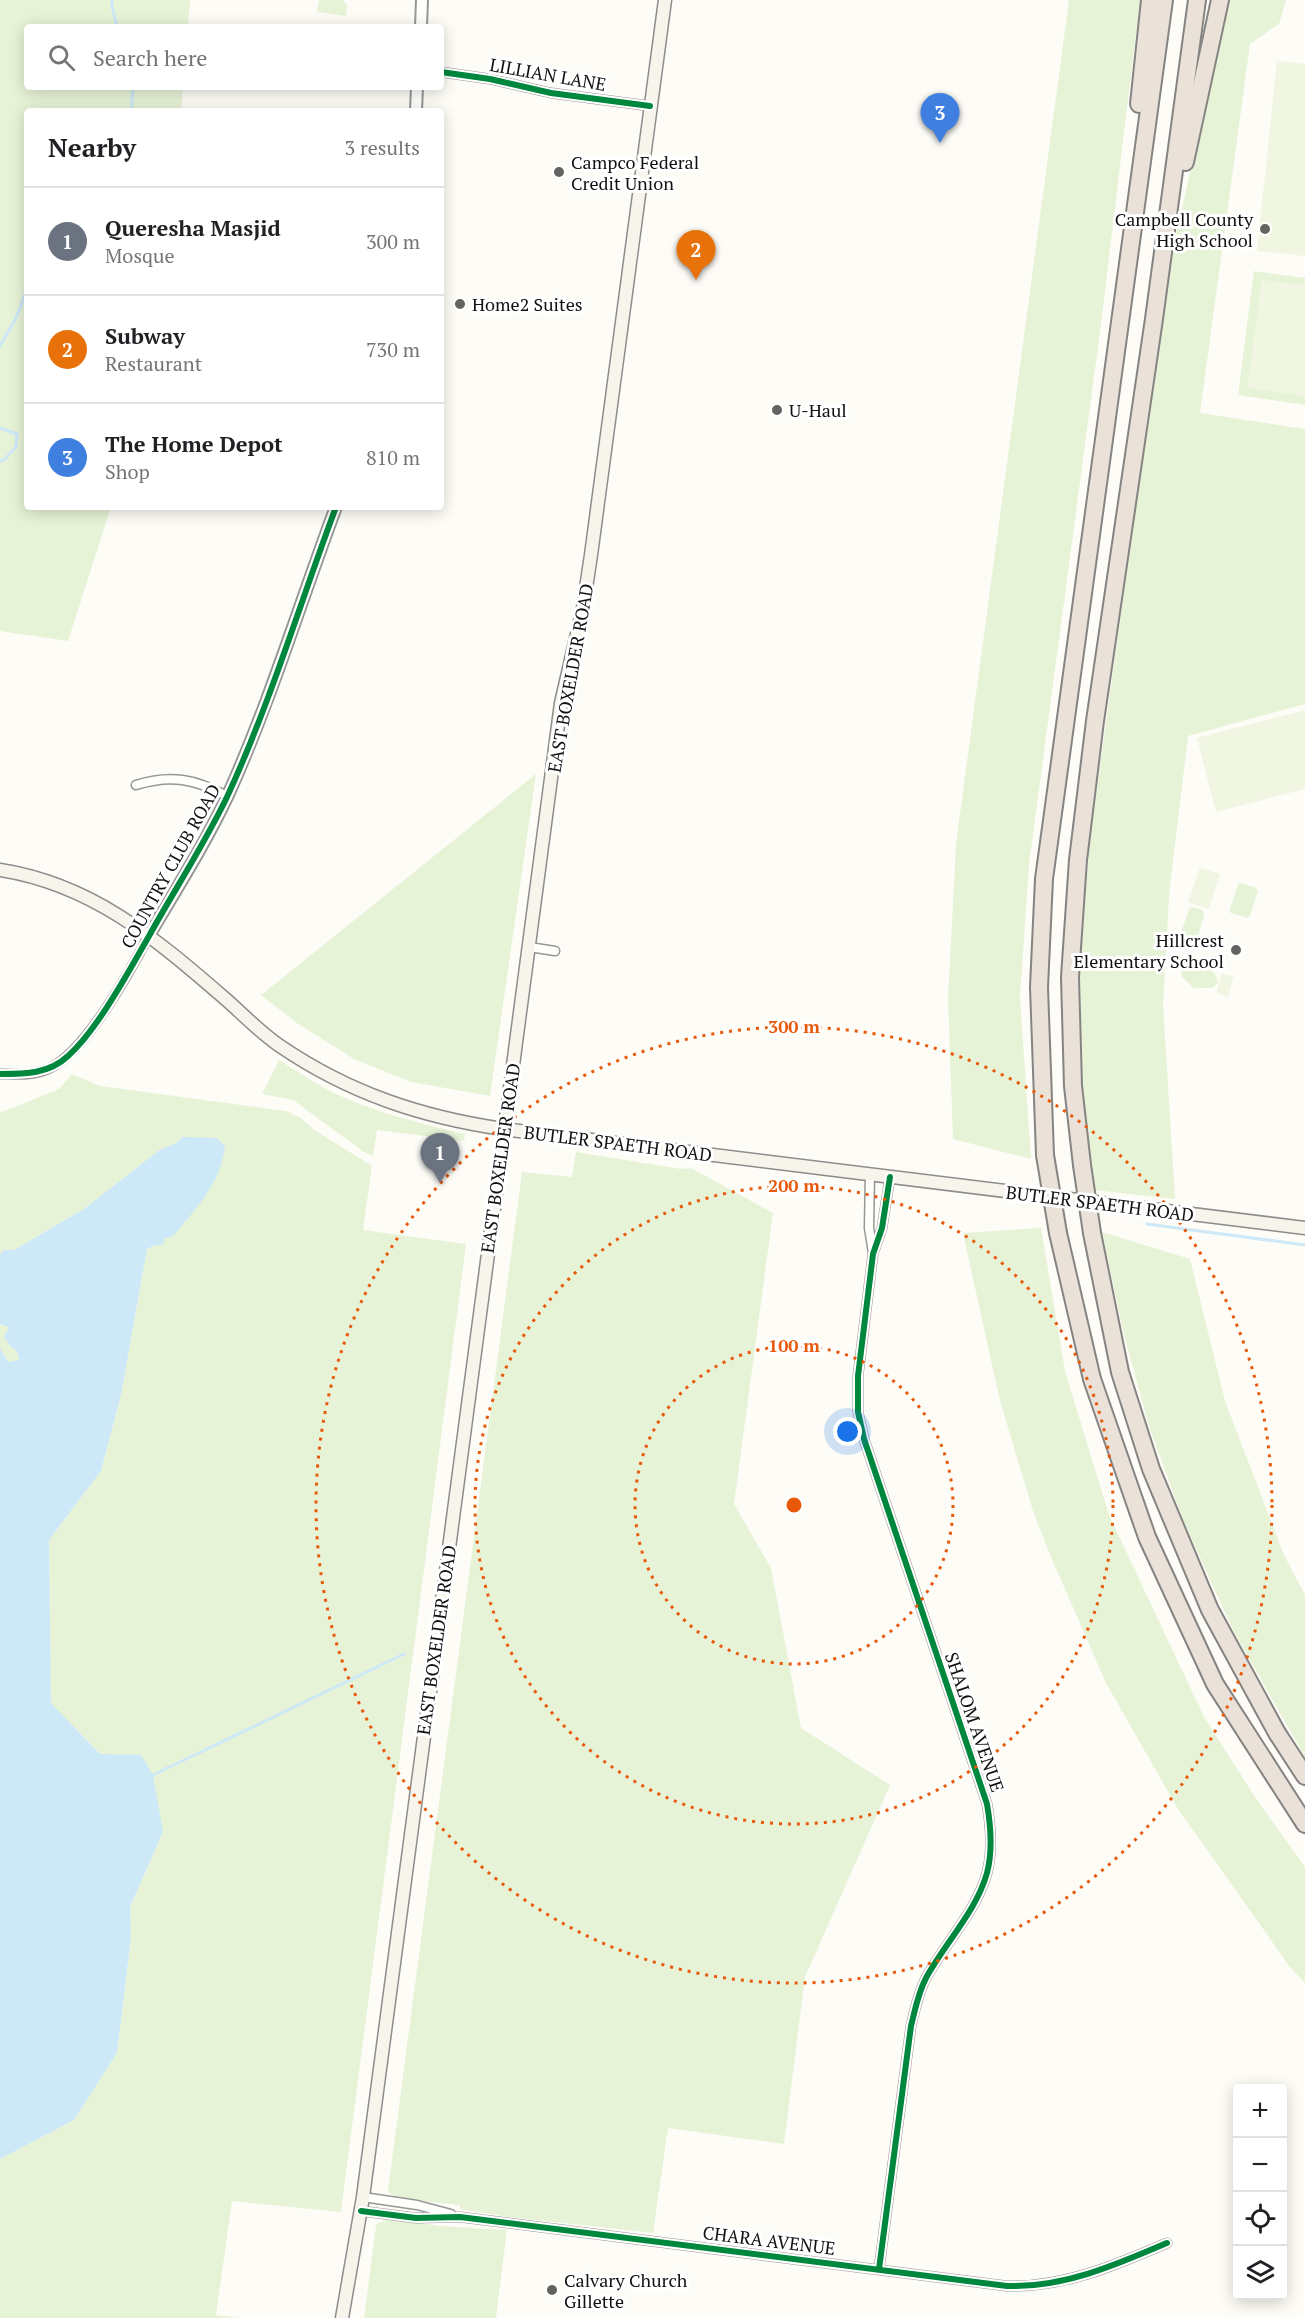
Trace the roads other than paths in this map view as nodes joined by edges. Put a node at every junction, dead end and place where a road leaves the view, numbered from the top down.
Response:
1 (422, 0) edge
2 (665, 0) edge
3 (1150, 0) edge
4 (1164, 0) edge
5 (1197, 0) edge
6 (1220, 0) edge
7 (421, 24) edge
8 (444, 72) edge
9 (417, 90) edge
10 (650, 106) junction
11 (416, 108) edge
12 (1154, 319) junction
13 (1109, 406) junction
14 (335, 510) edge
15 (136, 785) dead end
16 (227, 796) junction
17 (0, 870) edge
18 (149, 935) junction
19 (529, 948) junction
20 (555, 951) dead end
21 (0, 1074) edge
22 (503, 1129) junction
23 (870, 1175) junction
24 (890, 1178) junction
25 (1305, 1227) edge
26 (873, 1254) junction
27 (1305, 1776) edge
28 (1305, 1824) edge
29 (363, 2197) junction
30 (361, 2211) junction
31 (460, 2217) junction
32 (1167, 2243) dead end
33 (879, 2269) junction
34 (342, 2318) edge

1 - 7 street
2 - 10 main road, EAST BOXELDER ROAD
3 - 13 highway
4 - 13 highway
5 - 12 highway
6 - 12 highway
8 - 10 street, LILLIAN LANE
9 - 11 street
10 - 19 main road, EAST BOXELDER ROAD
12 - 27 highway, bridge
13 - 28 highway, bridge
14 - 16 street, COUNTRY CLUB ROAD
15 - 16 street
16 - 18 street, COUNTRY CLUB ROAD
17 - 18 main road, BUTLER SPAETH ROAD
18 - 21 street, COUNTRY CLUB ROAD
18 - 22 main road, BUTLER SPAETH ROAD
19 - 20 street
19 - 22 main road, EAST BOXELDER ROAD
22 - 23 main road, BUTLER SPAETH ROAD
22 - 29 main road, EAST BOXELDER ROAD
23 - 24 main road, BUTLER SPAETH ROAD
23 - 26 street, SHALOM AVENUE
24 - 25 main road, BUTLER SPAETH ROAD
24 - 26 street, SHALOM AVENUE
26 - 33 street, SHALOM AVENUE
29 - 30 main road, EAST BOXELDER ROAD
29 - 31 street, CHARA AVENUE
30 - 31 street, CHARA AVENUE
30 - 34 main road, EAST BOXELDER ROAD
31 - 33 street, CHARA AVENUE
32 - 33 street, CHARA AVENUE

